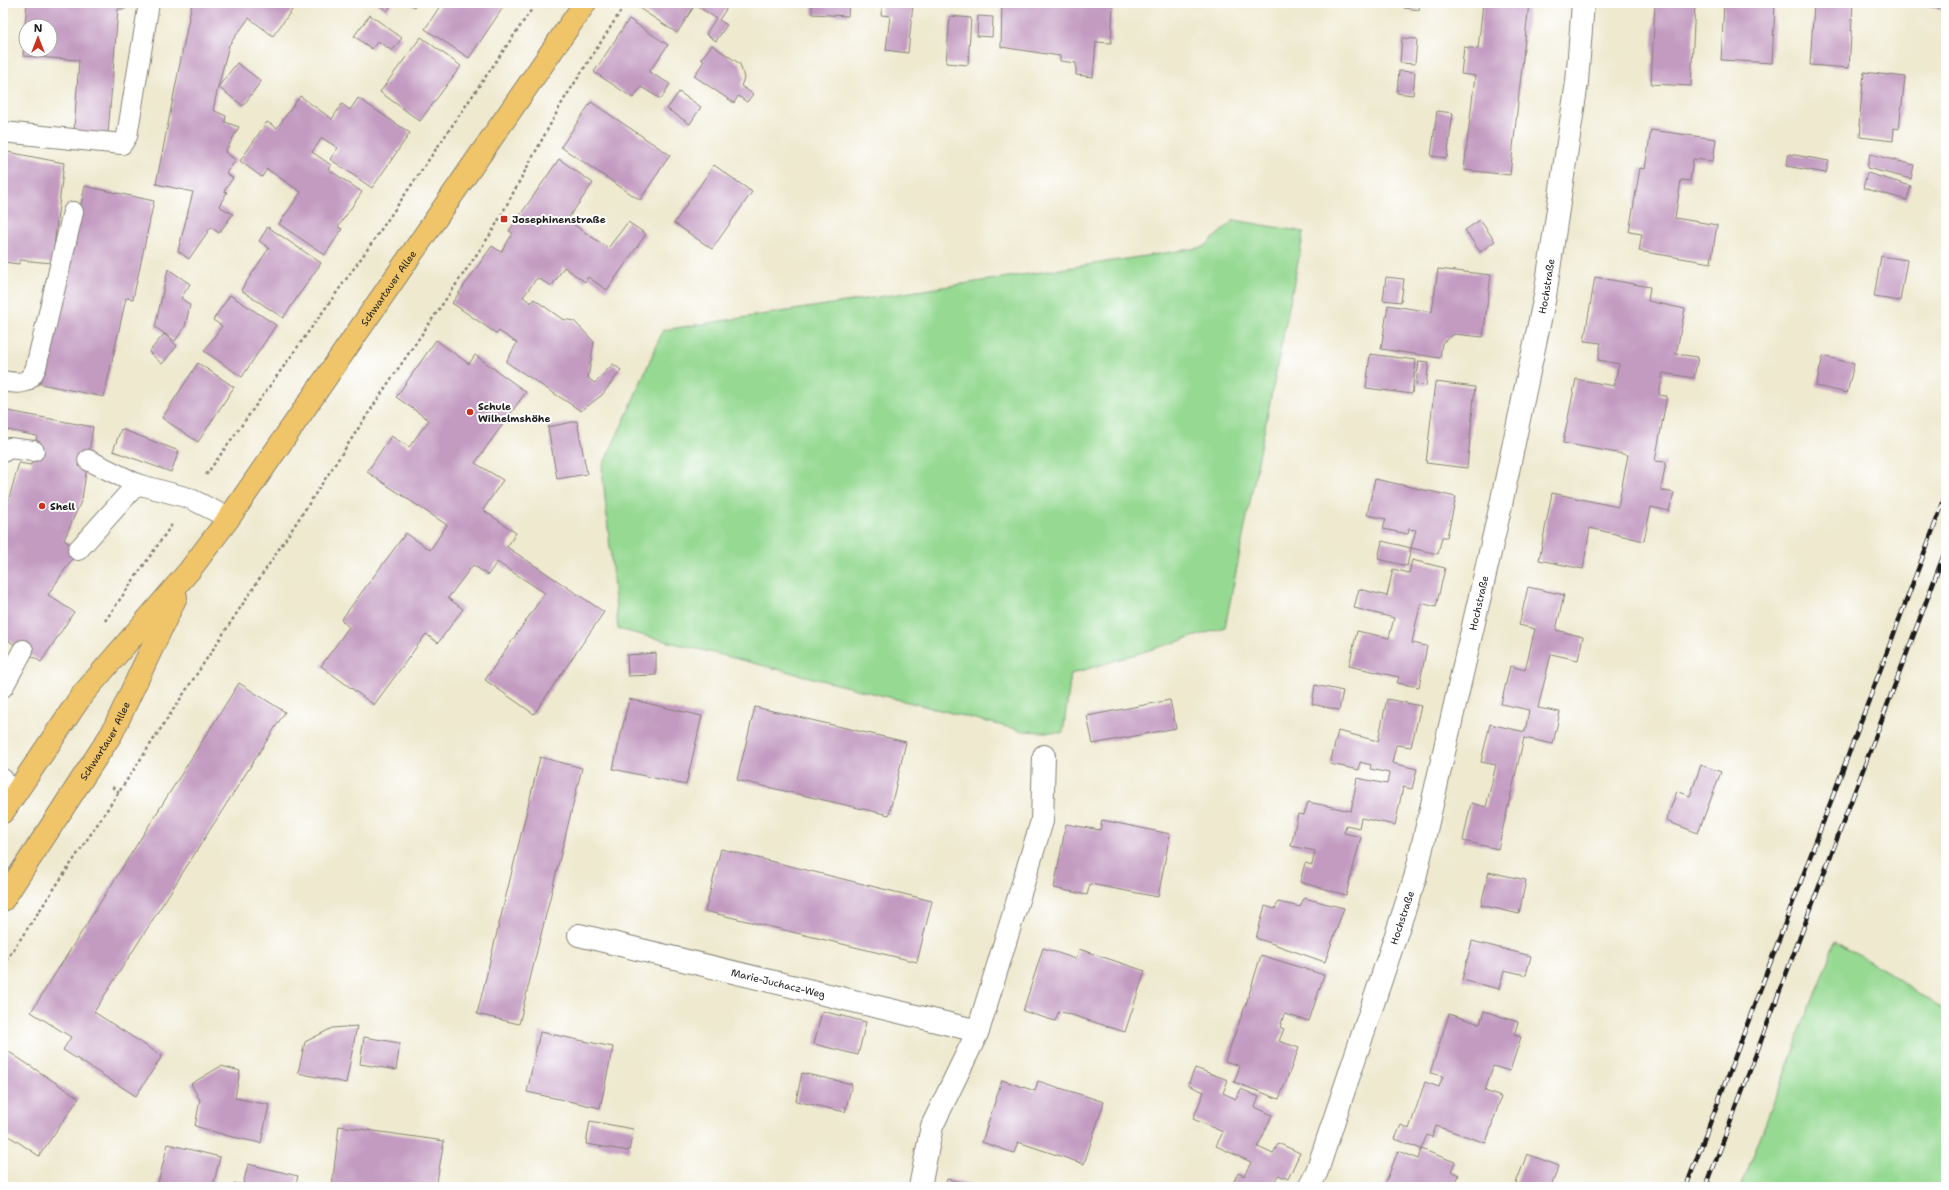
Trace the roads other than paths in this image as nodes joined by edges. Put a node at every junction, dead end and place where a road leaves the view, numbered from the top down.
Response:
1 (149, 3) edge
2 (585, 3) edge
3 (1583, 3) edge
4 (3, 132) edge
5 (73, 212) dead end
6 (3, 381) edge
7 (34, 451) dead end
8 (3, 452) edge
9 (88, 460) dead end
10 (137, 484) junction
11 (229, 518) junction
12 (78, 550) dead end
13 (188, 571) junction
14 (23, 650) dead end
15 (3, 687) edge
16 (1044, 756) dead end
17 (3, 779) edge
18 (5, 809) edge
19 (3, 900) edge
20 (580, 935) dead end
21 (978, 1031) junction
22 (920, 1187) edge
23 (1309, 1187) edge

1 - 4 lane
2 - 11 main road, Schwartauer Allee
3 - 23 street, Hochstraße
5 - 6 lane
7 - 8 lane
9 - 10 lane
10 - 11 lane
10 - 12 lane
11 - 13 main road, Schwartauer Allee
13 - 18 main road, Schwartauer Allee
13 - 19 main road, Schwartauer Allee
14 - 15 lane
16 - 21 street
17 - 18 lane
20 - 21 street, Marie-Juchacz-Weg
21 - 22 street

